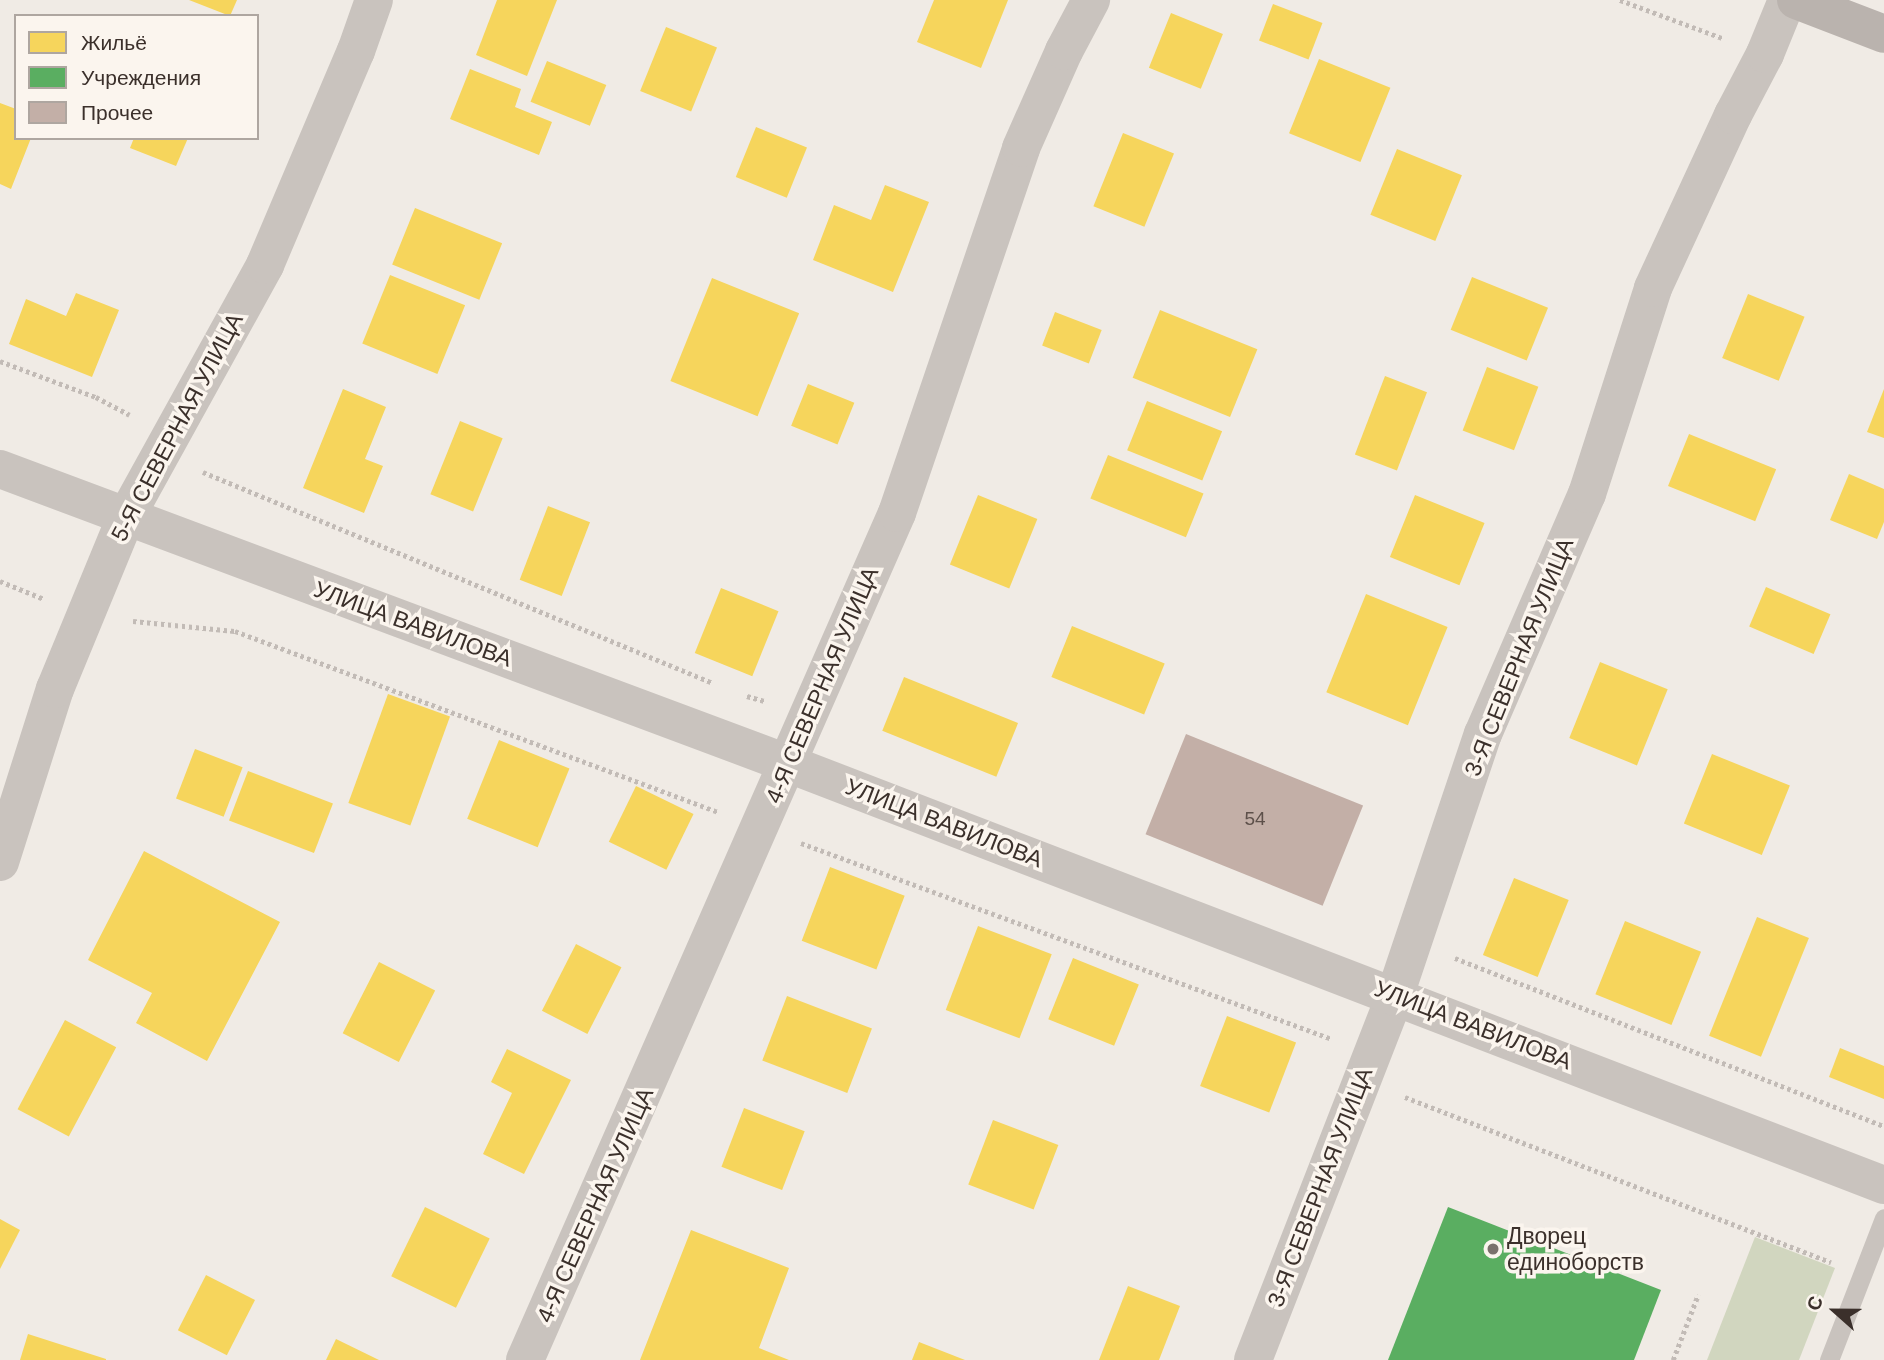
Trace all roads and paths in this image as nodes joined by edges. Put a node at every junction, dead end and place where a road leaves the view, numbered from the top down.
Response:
1 (374, 0) edge
2 (1091, 0) edge
3 (1620, 0) edge
4 (1787, 0) edge
5 (1796, 0) edge
6 (1884, 34) edge
7 (1765, 54) junction
8 (0, 361) edge
9 (160, 454) junction
10 (0, 469) edge
11 (125, 517) junction
12 (0, 581) edge
13 (85, 615) junction
14 (717, 685) dead end
15 (743, 696) dead end
16 (811, 711) junction
17 (789, 764) junction
18 (760, 828) junction
19 (0, 862) edge
20 (1414, 942) junction
21 (1395, 995) junction
22 (1367, 1067) junction
23 (1884, 1126) edge
24 (1884, 1185) edge
25 (1884, 1218) edge
26 (1862, 1275) junction
27 (1698, 1295) dead end
28 (525, 1360) edge
29 (1253, 1360) edge
30 (1673, 1360) edge
31 (1829, 1360) edge

1 - 9 street, 5-Я СЕВЕРНАЯ УЛИЦА
2 - 16 street, 4-Я СЕВЕРНАЯ УЛИЦА
3 - 7 path
4 - 7 street, 3-Я СЕВЕРНАЯ УЛИЦА
5 - 6 main road
7 - 20 street, 3-Я СЕВЕРНАЯ УЛИЦА
8 - 9 path
9 - 11 street, 5-Я СЕВЕРНАЯ УЛИЦА
9 - 14 path
10 - 11 street, УЛИЦА ВАВИЛОВА
11 - 13 street, 5-Я СЕВЕРНАЯ УЛИЦА
11 - 17 street, УЛИЦА ВАВИЛОВА
12 - 13 path
13 - 18 path
13 - 19 street, 5-Я СЕВЕРНАЯ УЛИЦА
15 - 16 path
16 - 17 street, 4-Я СЕВЕРНАЯ УЛИЦА
17 - 18 street, 4-Я СЕВЕРНАЯ УЛИЦА
17 - 21 street, УЛИЦА ВАВИЛОВА
18 - 22 path
18 - 28 street, 4-Я СЕВЕРНАЯ УЛИЦА
20 - 21 street, 3-Я СЕВЕРНАЯ УЛИЦА
20 - 23 path
21 - 22 street, 3-Я СЕВЕРНАЯ УЛИЦА
21 - 24 street, УЛИЦА ВАВИЛОВА
22 - 26 path
22 - 29 street, 3-Я СЕВЕРНАЯ УЛИЦА
25 - 26 lane
26 - 31 lane
27 - 30 path

